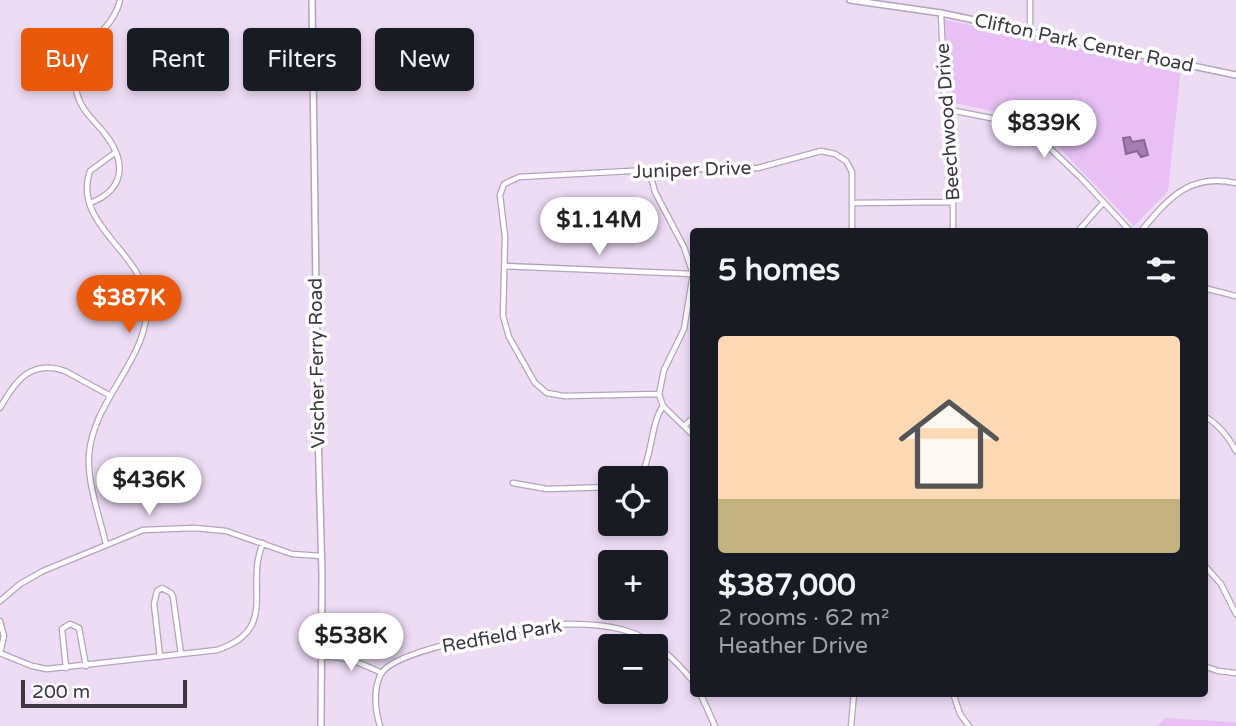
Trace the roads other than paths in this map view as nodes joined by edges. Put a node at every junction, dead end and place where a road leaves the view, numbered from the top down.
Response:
1 (120, 0) edge
2 (313, 0) edge
3 (850, 0) edge
4 (1030, 0) edge
5 (883, 2) edge
6 (941, 13) junction
7 (1030, 31) junction
8 (1236, 75) edge
9 (946, 109) junction
10 (116, 152) junction
11 (649, 170) junction
12 (1236, 183) edge
13 (953, 202) junction
14 (90, 203) junction
15 (853, 203) junction
16 (1104, 203) junction
17 (852, 228) edge
18 (953, 228) edge
19 (1081, 228) edge
20 (1127, 228) edge
21 (1144, 228) edge
22 (690, 265) edge
23 (505, 266) junction
24 (690, 274) edge
25 (1208, 289) edge
26 (690, 292) edge
27 (1236, 296) edge
28 (659, 394) junction
29 (109, 395) junction
30 (663, 406) junction
31 (0, 408) edge
32 (1208, 418) edge
33 (690, 421) edge
34 (684, 426) junction
35 (690, 432) edge
36 (1236, 451) edge
37 (647, 466) edge
38 (513, 483) dead end
39 (598, 487) edge
40 (263, 543) junction
41 (107, 544) junction
42 (321, 556) junction
43 (1208, 569) edge
44 (0, 601) edge
45 (1236, 614) edge
46 (0, 621) edge
47 (0, 653) edge
48 (181, 654) junction
49 (160, 657) junction
50 (322, 657) junction
51 (86, 666) junction
52 (1208, 667) edge
53 (66, 668) junction
54 (382, 673) junction
55 (1236, 673) edge
56 (690, 677) edge
57 (702, 697) edge
58 (854, 697) edge
59 (955, 697) edge
60 (321, 726) edge
61 (380, 726) edge
62 (715, 726) edge
63 (851, 726) edge
64 (969, 726) edge

1 - 10 street
2 - 42 street, Vischer Ferry Road
3 - 5 street, Clifton Park Center Road
4 - 7 street
5 - 6 street, Clifton Park Center Road
6 - 7 street, Clifton Park Center Road
6 - 9 street, Beechwood Drive
7 - 8 street, Clifton Park Center Road
9 - 13 street, Beechwood Drive
9 - 16 street
10 - 14 street
10 - 14 street
11 - 15 street, Juniper Drive
11 - 22 street
11 - 23 street, Juniper Drive
12 - 21 street
13 - 15 street
13 - 18 street, Beechwood Drive
14 - 29 street
15 - 17 street, Juniper Drive
16 - 19 street
16 - 20 street
23 - 24 street
23 - 28 street
25 - 27 street
26 - 28 street
28 - 30 street
29 - 31 street
29 - 41 street
30 - 34 street
30 - 37 street
32 - 36 street
33 - 34 street
34 - 35 street
38 - 39 street
40 - 41 street
40 - 42 street
40 - 48 street
41 - 44 street
42 - 50 street, Vischer Ferry Road
43 - 45 street
46 - 47 street
47 - 53 street
48 - 49 street
48 - 49 street
49 - 51 street
50 - 54 street
50 - 60 street, Vischer Ferry Road
51 - 53 street
51 - 53 street
52 - 55 street
54 - 56 street, Redfield Park
54 - 61 street
57 - 62 street
58 - 63 street
59 - 64 street

